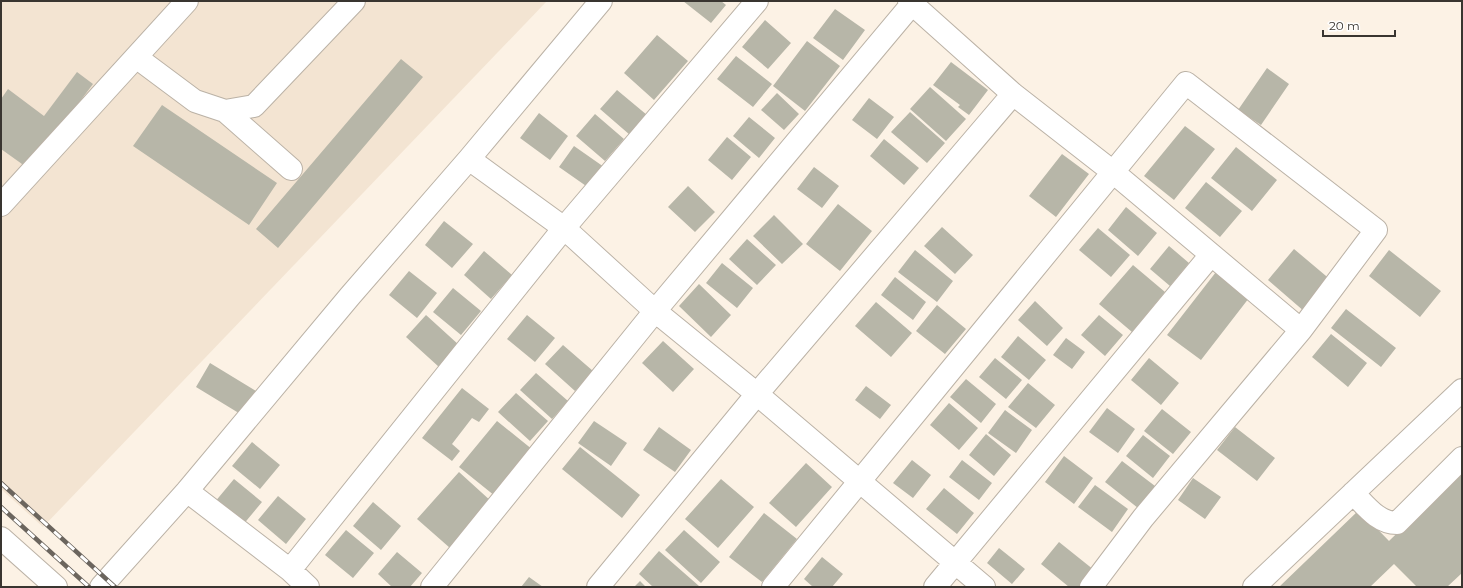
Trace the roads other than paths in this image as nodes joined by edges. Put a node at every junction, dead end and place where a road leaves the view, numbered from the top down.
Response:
1 (187, 1) edge
2 (354, 1) edge
3 (602, 1) edge
4 (757, 1) edge
5 (911, 2) edge
6 (136, 56) junction
7 (1013, 94) junction
8 (225, 112) junction
9 (468, 159) junction
10 (291, 169) dead end
11 (1113, 172) junction
12 (1, 205) edge
13 (564, 228) junction
14 (1210, 256) junction
15 (655, 311) junction
16 (1301, 330) junction
17 (1462, 390) edge
18 (757, 394) junction
19 (1462, 458) edge
20 (860, 482) junction
21 (187, 491) junction
22 (1353, 492) junction
23 (1, 538) edge
24 (956, 563) junction
25 (290, 570) junction
26 (56, 587) edge
27 (102, 587) edge
28 (308, 587) edge
29 (432, 587) edge
30 (598, 587) edge
31 (774, 587) edge
32 (934, 587) edge
33 (984, 587) edge
34 (1091, 587) edge
35 (1254, 587) edge

1 - 6 street
2 - 8 street
3 - 9 street
4 - 13 street
5 - 7 street
5 - 15 street
6 - 8 street
6 - 12 street
7 - 11 street
7 - 18 street
8 - 10 street
9 - 13 street
9 - 21 street
11 - 14 street
11 - 16 street
11 - 20 street
13 - 15 street
13 - 25 street
14 - 16 street
14 - 24 street
15 - 18 street
15 - 29 street
16 - 34 street
17 - 22 street
18 - 20 street
18 - 30 street
19 - 22 street
20 - 24 street
20 - 31 street
21 - 25 street
21 - 27 street
22 - 35 street
23 - 26 street
24 - 32 street
24 - 33 street
25 - 28 street

